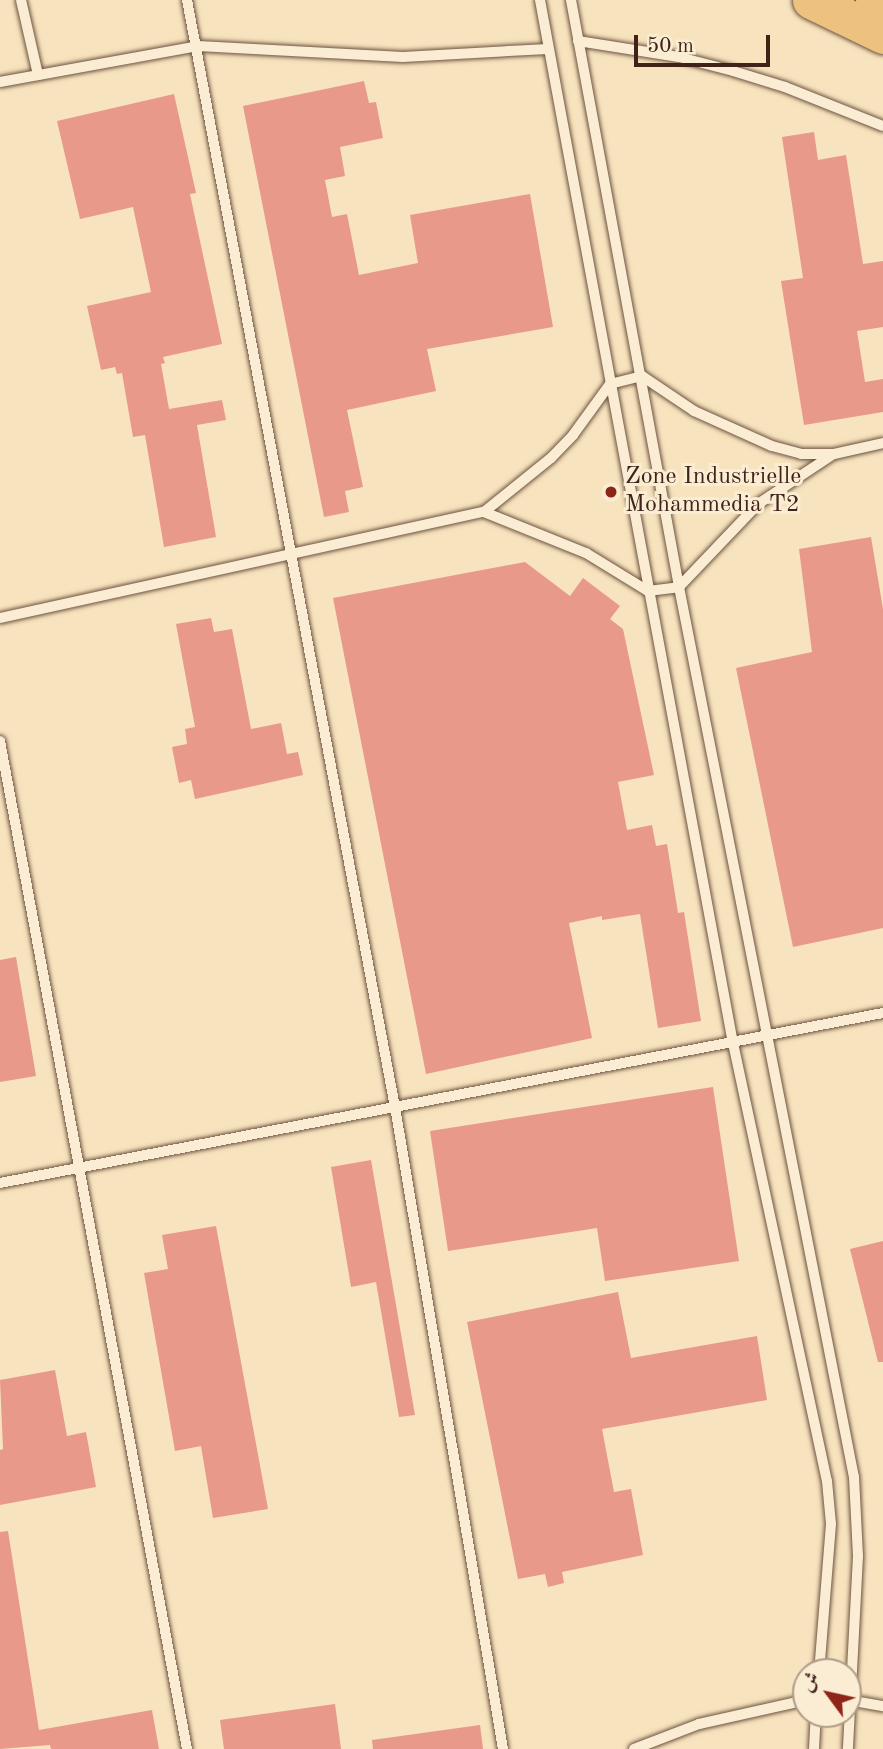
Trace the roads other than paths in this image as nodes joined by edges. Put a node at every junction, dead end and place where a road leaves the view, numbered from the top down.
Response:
1 (21, 0) edge
2 (187, 0) edge
3 (540, 0) edge
4 (571, 0) edge
5 (811, 0) edge
6 (874, 0) edge
7 (883, 4) edge
8 (883, 35) edge
9 (578, 41) junction
10 (198, 46) junction
11 (548, 48) junction
12 (38, 75) junction
13 (0, 82) edge
14 (883, 126) edge
15 (642, 376) junction
16 (610, 384) junction
17 (883, 443) edge
18 (834, 454) junction
19 (484, 512) junction
20 (292, 556) junction
21 (679, 587) junction
22 (648, 592) junction
23 (0, 618) edge
24 (0, 741) edge
25 (883, 1013) edge
26 (765, 1034) junction
27 (733, 1043) junction
28 (396, 1107) junction
29 (79, 1168) junction
30 (0, 1183) edge
31 (820, 1658) edge
32 (852, 1658) edge
33 (862, 1702) edge
34 (792, 1703) edge
35 (883, 1706) edge
36 (815, 1728) edge
37 (848, 1728) edge
38 (187, 1749) edge
39 (503, 1749) edge
40 (634, 1749) edge
41 (814, 1749) edge
42 (848, 1749) edge

1 - 12 lane
2 - 10 lane
3 - 11 lane
4 - 9 lane
5 - 8 highway
6 - 7 highway
9 - 14 lane
9 - 15 lane
10 - 11 lane
10 - 12 lane
10 - 20 lane
11 - 16 lane
12 - 13 lane
15 - 16 lane
15 - 18 lane
15 - 21 lane
16 - 19 lane
16 - 22 lane
17 - 18 lane
18 - 21 lane
19 - 20 lane
19 - 22 lane
20 - 23 lane
20 - 28 lane
21 - 22 lane
21 - 26 lane
22 - 27 lane
24 - 29 lane
25 - 26 lane
26 - 27 lane
26 - 32 lane
27 - 28 lane
27 - 31 lane
28 - 29 lane
28 - 39 lane
29 - 30 lane
29 - 38 lane
33 - 35 lane
34 - 40 lane
36 - 41 lane
37 - 42 lane

